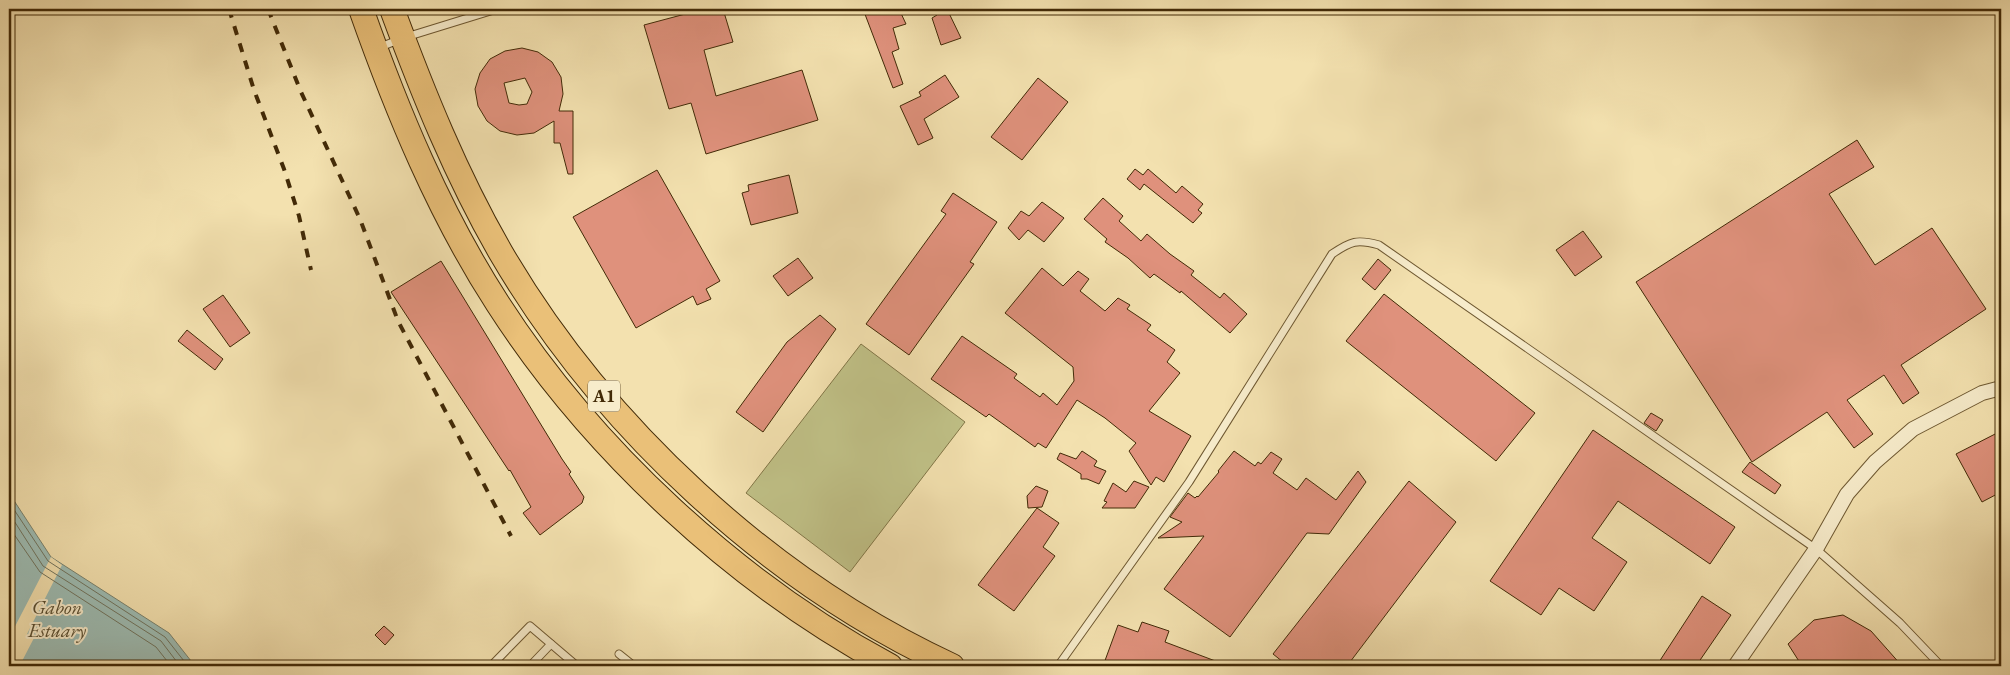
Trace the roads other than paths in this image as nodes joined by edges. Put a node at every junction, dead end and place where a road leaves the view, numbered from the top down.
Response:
1 (361, 9) edge
2 (392, 9) edge
3 (497, 9) edge
4 (403, 38) junction
5 (375, 50) junction
6 (2001, 388) edge
7 (1816, 549) junction
8 (551, 644) junction
9 (619, 654) dead end
10 (491, 666) edge
11 (530, 666) edge
12 (578, 666) edge
13 (634, 666) edge
14 (890, 666) edge
15 (952, 666) edge
16 (1058, 666) edge
17 (1735, 666) edge
18 (1941, 666) edge

1 - 5 highway, A1
2 - 4 highway, A1
3 - 4 lane
4 - 5 lane
4 - 15 highway, A1
5 - 14 highway, A1
6 - 7 street
7 - 16 lane
7 - 17 street
7 - 18 lane
8 - 10 lane
8 - 11 lane
8 - 12 lane
9 - 13 lane

